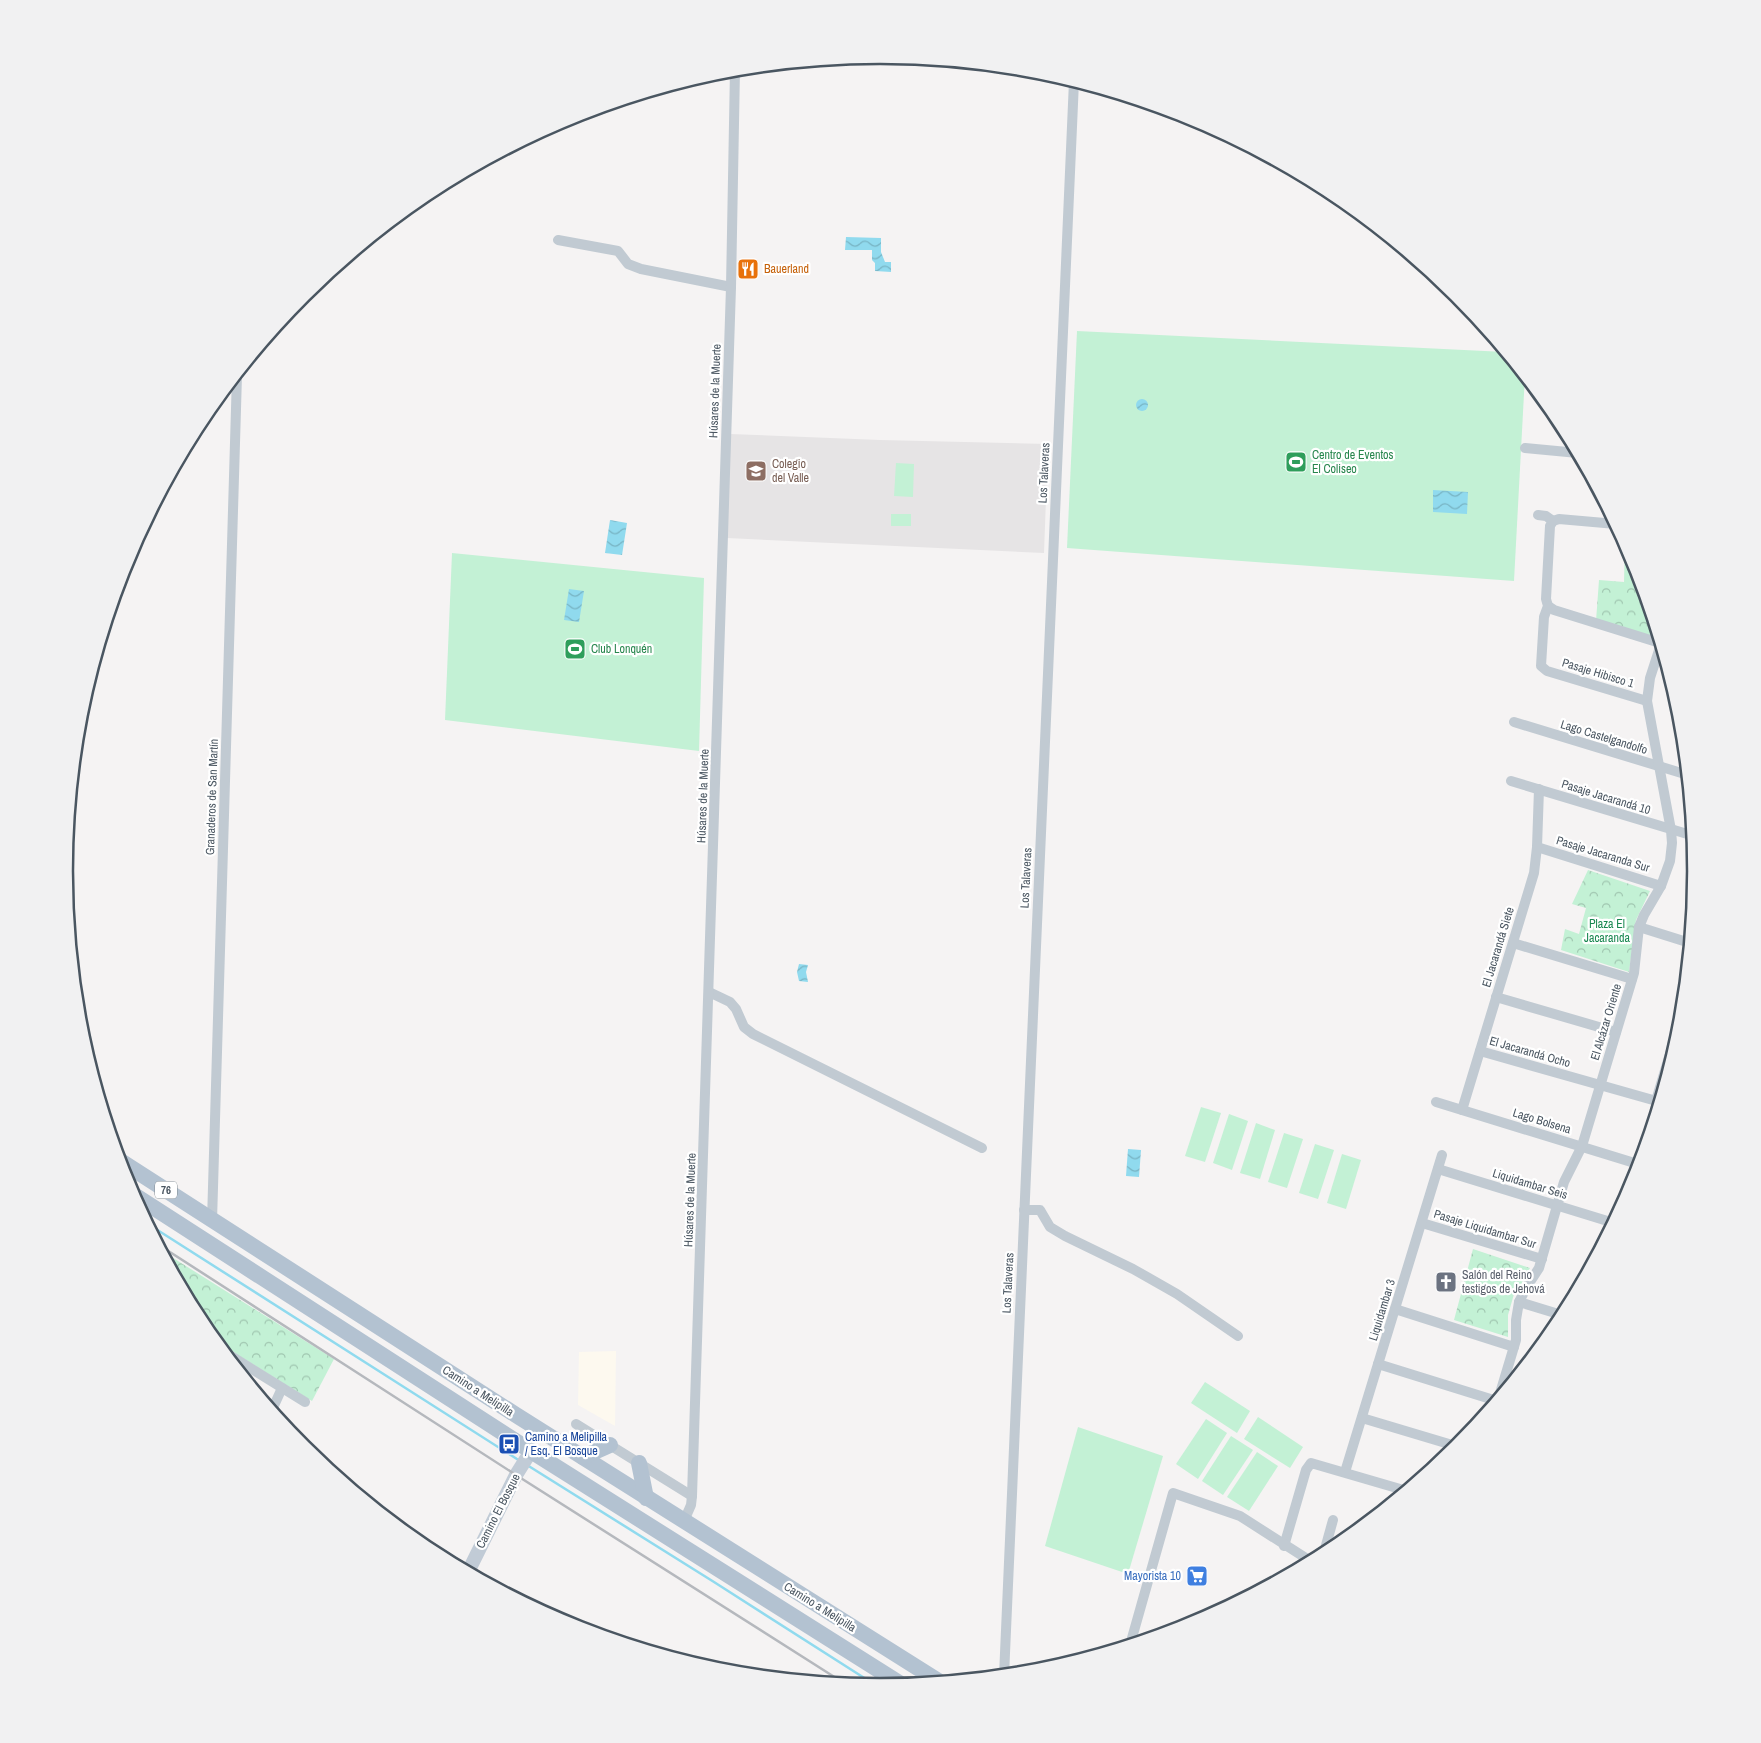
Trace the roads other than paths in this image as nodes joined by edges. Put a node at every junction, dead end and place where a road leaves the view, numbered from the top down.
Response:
1 (735, 77) edge
2 (1074, 87) edge
3 (558, 240) dead end
4 (731, 287) junction
5 (237, 385) edge
6 (1525, 448) dead end
7 (1570, 451) edge
8 (1538, 515) dead end
9 (1553, 521) junction
10 (1609, 523) edge
11 (1548, 606) junction
12 (1654, 641) edge
13 (1658, 651) edge
14 (1647, 701) junction
15 (1514, 722) dead end
16 (1659, 766) junction
17 (1682, 773) edge
18 (1512, 780) dead end
19 (1539, 789) junction
20 (1671, 830) junction
21 (1687, 834) edge
22 (1537, 847) junction
23 (1661, 886) junction
24 (1640, 927) junction
25 (1685, 941) edge
26 (1512, 943) junction
27 (1632, 979) junction
28 (709, 992) junction
29 (1496, 997) junction
30 (1616, 1032) junction
31 (1480, 1051) junction
32 (1600, 1085) junction
33 (1655, 1101) edge
34 (1436, 1102) dead end
35 (1462, 1110) junction
36 (1582, 1146) junction
37 (982, 1148) dead end
38 (1442, 1155) dead end
39 (1634, 1163) edge
40 (129, 1166) edge
41 (1438, 1169) junction
42 (143, 1201) edge
43 (1558, 1205) junction
44 (1024, 1210) junction
45 (212, 1220) junction
46 (1608, 1222) edge
47 (1422, 1223) junction
48 (1542, 1259) junction
49 (1519, 1302) junction
50 (1395, 1309) junction
51 (1556, 1314) edge
52 (1238, 1336) dead end
53 (1514, 1347) junction
54 (238, 1361) edge
55 (1378, 1364) junction
56 (1502, 1387) edge
57 (282, 1388) junction
58 (1493, 1398) edge
59 (305, 1402) dead end
60 (274, 1405) edge
61 (1362, 1418) junction
62 (576, 1424) dead end
63 (1451, 1444) edge
64 (610, 1445) junction
65 (583, 1457) junction
66 (525, 1459) junction
67 (639, 1463) junction
68 (1345, 1472) junction
69 (1401, 1489) edge
70 (692, 1496) junction
71 (646, 1498) junction
72 (1333, 1520) dead end
73 (684, 1521) junction
74 (1326, 1545) edge
75 (1284, 1546) junction
76 (1305, 1558) edge
77 (471, 1567) edge
78 (1132, 1639) edge
79 (1004, 1669) edge
80 (934, 1678) edge
81 (892, 1679) edge

1 - 4 street, Húsares de la Muerte
2 - 44 street, Los Talaveras
3 - 4 street
4 - 28 street, Húsares de la Muerte
5 - 45 street, Granaderos de San Martín
6 - 7 street
8 - 9 street
9 - 10 street
9 - 11 street
11 - 12 street
11 - 14 street, Pasaje Hibisco 1
13 - 14 street, El Alcázar Oriente
14 - 16 street, El Alcázar Oriente
15 - 16 street, Lago Castelgandolfo
16 - 17 street, Lago Castelgandolfo
16 - 20 street, El Alcázar Oriente
18 - 19 street, Pasaje Jacarandá 10
19 - 20 street, Pasaje Jacarandá 10
19 - 22 street, El Jacarandá Siete
20 - 21 street, Pasaje Jacarandá 10
20 - 23 street, El Alcázar Oriente
22 - 23 street, Pasaje Jacaranda Sur
22 - 26 street, El Jacarandá Siete
23 - 24 street, El Alcázar Oriente
24 - 25 street
24 - 27 street, El Alcázar Oriente
26 - 27 street
26 - 29 street, El Jacarandá Siete
27 - 30 street, El Alcázar Oriente
28 - 37 street
28 - 70 street, Húsares de la Muerte
29 - 30 street
29 - 31 street, El Jacarandá Siete
30 - 32 street, El Alcázar Oriente
31 - 32 street, El Jacarandá Ocho
31 - 35 street, El Jacarandá Siete
32 - 33 street, El Jacarandá Ocho
32 - 36 street, El Alcázar Oriente
34 - 35 street, Lago Bolsena
35 - 36 street, Lago Bolsena
36 - 39 street, Lago Bolsena
36 - 43 street, El Alcázar Oriente
38 - 41 street, Liquidambar 3
40 - 45 main road, Camino a Melipilla / 76
41 - 43 street, Liquidambar Seis
41 - 47 street, Liquidambar 3
42 - 66 main road, Camino a Melipilla / 76
43 - 46 street, Liquidambar Seis
43 - 48 street, El Alcázar Oriente
44 - 52 street
44 - 79 street, Los Talaveras
45 - 65 main road, Camino a Melipilla / 76
47 - 48 street, Pasaje Liquidambar Sur
47 - 50 street, Liquidambar 3
48 - 49 street, El Alcázar Oriente
49 - 51 street
49 - 53 street, El Alcázar Oriente
50 - 53 street
50 - 55 street, Liquidambar 3
53 - 56 street, El Alcázar Oriente
54 - 57 street
55 - 58 street
55 - 61 street, Liquidambar 3
57 - 59 street
57 - 60 street
61 - 63 street
61 - 68 street, Liquidambar 3
62 - 64 street
64 - 65 main road
64 - 67 street
65 - 71 main road, Camino a Melipilla / 76
66 - 77 street, Camino El Bosque
66 - 81 main road, Camino a Melipilla / 76
67 - 70 street
67 - 71 main road
68 - 69 street
68 - 75 street
70 - 73 street, Húsares de la Muerte
71 - 73 main road, Camino a Melipilla / 76
72 - 74 street
73 - 80 main road, Camino a Melipilla / 76
75 - 76 street
75 - 78 street

